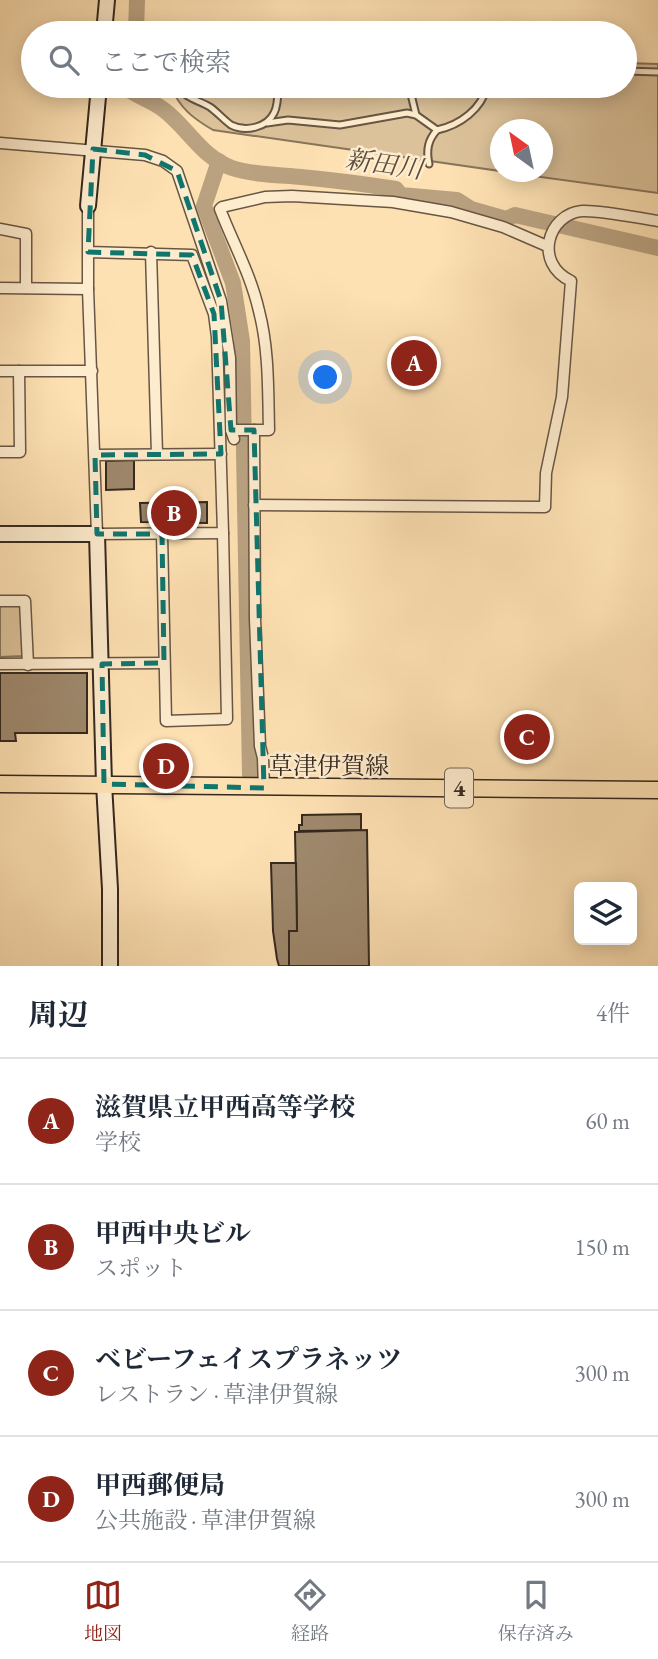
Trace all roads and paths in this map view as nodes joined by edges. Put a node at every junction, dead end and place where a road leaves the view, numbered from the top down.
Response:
1 (107, 0) edge
2 (105, 21) edge
3 (637, 71) edge
4 (658, 72) edge
5 (98, 98) edge
6 (191, 98) edge
7 (277, 98) edge
8 (412, 98) edge
9 (484, 98) edge
10 (416, 115) junction
11 (267, 123) junction
12 (437, 130) junction
13 (0, 142) edge
14 (93, 149) junction
15 (429, 164) dead end
16 (88, 206) joint
17 (658, 220) edge
18 (0, 229) edge
19 (547, 246) junction
20 (88, 252) junction
21 (151, 253) junction
22 (0, 288) edge
23 (26, 288) junction
24 (88, 289) junction
25 (0, 370) edge
26 (19, 371) junction
27 (92, 371) junction
28 (252, 430) junction
29 (0, 452) edge
30 (157, 454) junction
31 (221, 454) junction
32 (95, 455) junction
33 (254, 505) junction
34 (223, 533) junction
35 (0, 534) edge
36 (97, 534) junction
37 (162, 534) junction
38 (0, 601) edge
39 (164, 663) junction
40 (0, 664) edge
41 (28, 664) junction
42 (102, 664) junction
43 (0, 784) edge
44 (104, 784) junction
45 (257, 788) junction
46 (658, 790) edge
47 (110, 966) edge

1 - 2 street
3 - 4 lane
5 - 14 street
6 - 11 lane
7 - 11 lane
8 - 10 lane
9 - 12 lane
10 - 11 lane
10 - 12 lane
12 - 15 lane
13 - 14 street
14 - 16 street
14 - 28 street
16 - 20 street
17 - 19 street
18 - 23 street
19 - 28 street
19 - 33 street
20 - 21 street
20 - 24 street
21 - 30 street
21 - 31 street
22 - 23 street
23 - 24 street
24 - 27 street
25 - 26 street
26 - 27 street
26 - 29 street
27 - 32 street
28 - 33 street
30 - 31 street
30 - 32 street
31 - 34 street
32 - 36 street
33 - 45 street
34 - 37 street
34 - 39 street
35 - 36 street
36 - 37 street
36 - 42 street
37 - 39 street
38 - 41 street
39 - 42 street
40 - 41 street
41 - 42 street
42 - 44 street
43 - 44 main road, 草津伊賀線 / 4
44 - 45 main road, 草津伊賀線 / 4
44 - 47 street
45 - 46 main road, 草津伊賀線 / 4

